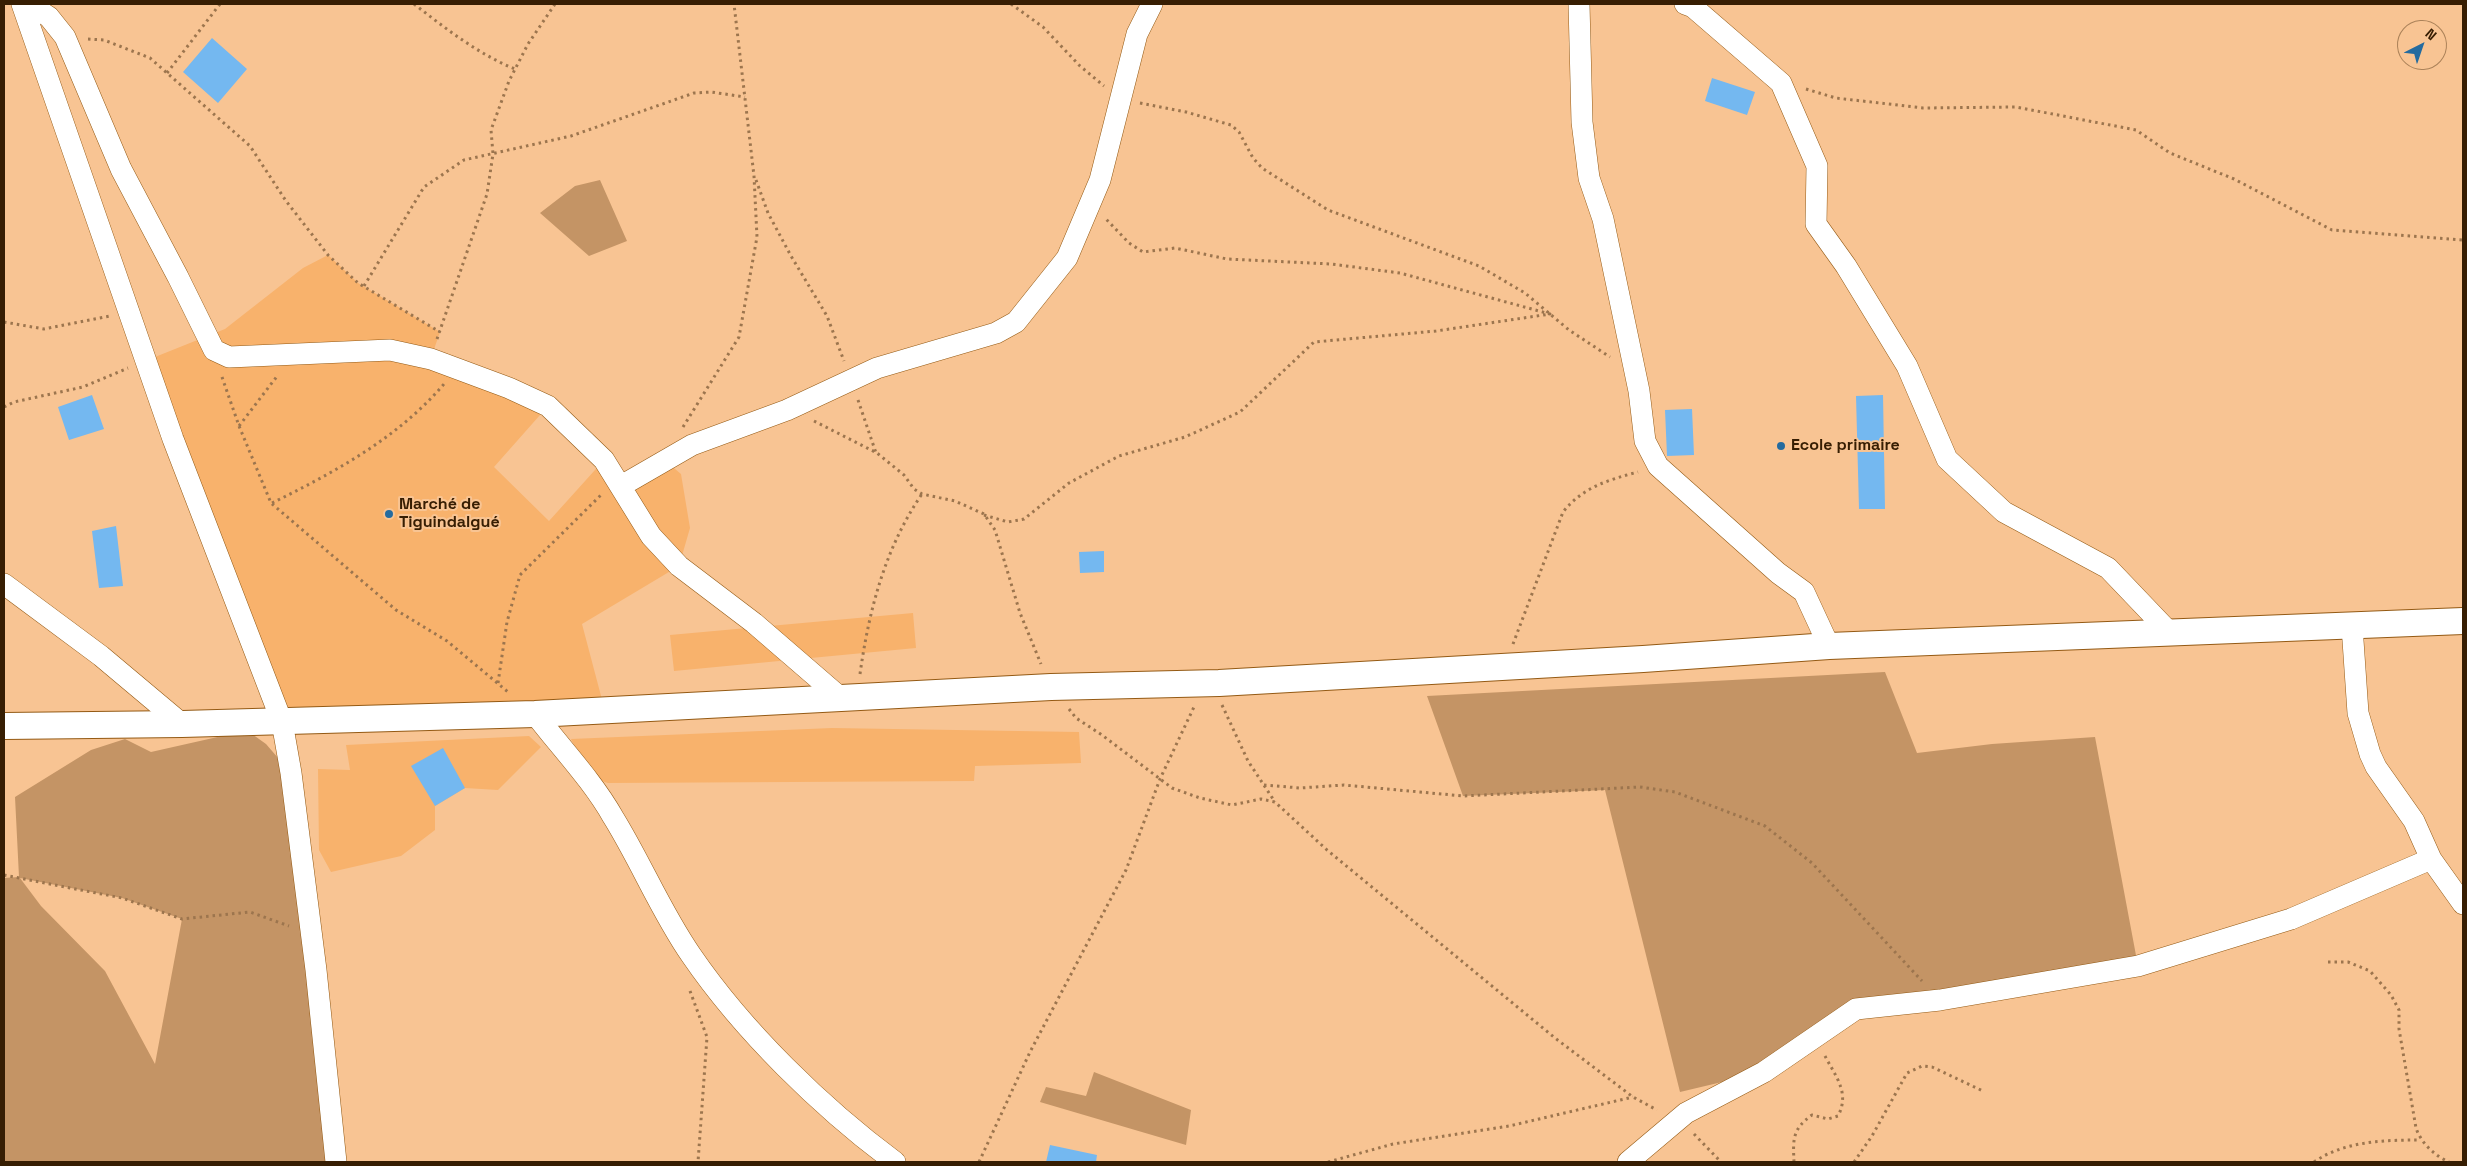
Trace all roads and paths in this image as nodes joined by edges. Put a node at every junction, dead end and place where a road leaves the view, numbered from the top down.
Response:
1 (22, 4) edge
2 (29, 4) edge
3 (220, 4) edge
4 (414, 4) edge
5 (555, 4) edge
6 (734, 4) edge
7 (1010, 4) edge
8 (1152, 4) edge
9 (1579, 4) edge
10 (1684, 4) edge
11 (65, 37) junction
12 (515, 69) junction
13 (167, 73) junction
14 (1781, 83) junction
15 (745, 97) junction
16 (1122, 99) junction
17 (493, 154) junction
18 (754, 176) junction
19 (1090, 201) junction
20 (2463, 240) edge
21 (364, 286) junction
22 (128, 312) junction
23 (1550, 314) junction
24 (4, 322) edge
25 (440, 332) junction
26 (214, 350) junction
27 (294, 353) junction
28 (431, 359) junction
29 (145, 360) junction
30 (458, 368) junction
31 (1635, 373) junction
32 (851, 380) junction
33 (4, 407) edge
34 (787, 410) junction
35 (239, 426) junction
36 (676, 433) dead end
37 (877, 453) junction
38 (1658, 466) junction
39 (621, 486) junction
40 (922, 494) junction
41 (271, 503) junction
42 (984, 514) junction
43 (4, 584) edge
44 (2463, 621) edge
45 (2352, 626) junction
46 (2171, 634) junction
47 (1829, 646) junction
48 (1504, 667) junction
49 (498, 683) junction
50 (1206, 683) junction
51 (1051, 688) junction
52 (849, 698) junction
53 (535, 714) junction
54 (282, 722) junction
55 (182, 724) junction
56 (4, 726) edge
57 (1160, 779) junction
58 (1264, 785) junction
59 (1275, 802) junction
60 (2431, 858) junction
61 (4, 875) edge
62 (2463, 904) edge
63 (311, 933) junction
64 (2328, 962) dead end
65 (687, 983) dead end
66 (1940, 1000) junction
67 (1810, 1038) junction
68 (1983, 1091) dead end
69 (1633, 1097) junction
70 (1677, 1121) junction
71 (2420, 1140) junction
72 (336, 1162) edge
73 (698, 1162) edge
74 (895, 1162) edge
75 (979, 1162) edge
76 (1328, 1162) edge
77 (1628, 1162) edge
78 (1721, 1162) edge
79 (1794, 1162) edge
80 (1854, 1162) edge
81 (2314, 1162) edge
82 (2450, 1162) edge

1 - 22 street
2 - 11 street
3 - 13 path
4 - 12 path
5 - 12 path
6 - 15 path
7 - 16 path
8 - 16 street
9 - 31 street
10 - 14 street
11 - 13 path
11 - 26 street
12 - 17 path
13 - 21 path
14 - 20 path
14 - 46 street
15 - 17 path
15 - 18 path
16 - 19 street
16 - 23 path
17 - 21 path
17 - 25 path
18 - 32 path
18 - 36 path
19 - 23 path
19 - 32 street
21 - 25 path
22 - 24 path
22 - 29 street
23 - 31 path
23 - 42 path
25 - 28 path
26 - 27 street
26 - 35 path
27 - 28 street
27 - 35 path
28 - 30 street
29 - 33 path
29 - 54 street
30 - 39 street
30 - 41 path
31 - 38 street
32 - 34 street
32 - 37 path
34 - 37 path
34 - 39 street
35 - 41 path
37 - 40 path
38 - 47 street
38 - 48 path
39 - 49 path
39 - 52 street
40 - 42 path
40 - 52 path
41 - 49 path
42 - 51 path
43 - 55 street
44 - 45 street
45 - 46 street
45 - 60 street
46 - 47 street
47 - 48 street
48 - 50 street
49 - 53 path
50 - 51 street
50 - 57 path
50 - 58 path
51 - 52 street
51 - 57 path
52 - 53 street
53 - 54 street
53 - 74 street
54 - 55 street
54 - 63 street
55 - 56 street
57 - 59 path
57 - 75 path
58 - 59 path
58 - 66 path
59 - 69 path
60 - 62 street
60 - 66 street
61 - 63 path
63 - 72 street
64 - 71 path
65 - 73 path
66 - 67 street
67 - 70 street
67 - 79 path
68 - 80 path
69 - 70 path
69 - 76 path
70 - 77 street
70 - 78 path
71 - 81 path
71 - 82 path

